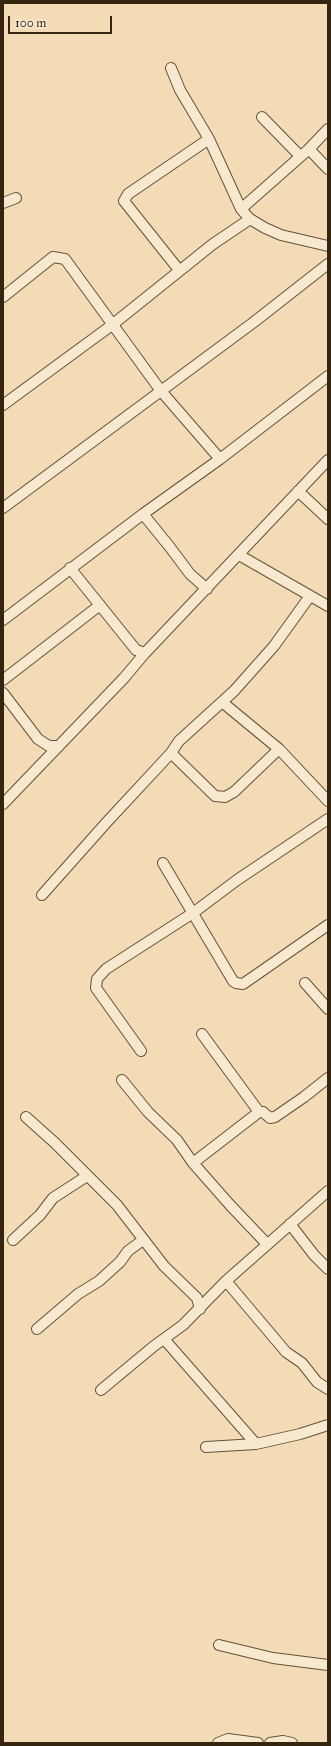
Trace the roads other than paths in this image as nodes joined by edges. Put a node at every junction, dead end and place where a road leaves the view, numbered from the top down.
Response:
1 (171, 68) dead end
2 (262, 117) dead end
3 (328, 129) edge
4 (209, 139) junction
5 (309, 149) junction
6 (300, 156) junction
7 (328, 169) edge
8 (16, 198) dead end
9 (3, 203) edge
10 (241, 209) junction
11 (250, 219) junction
12 (328, 246) edge
13 (328, 264) edge
14 (179, 270) junction
15 (3, 297) edge
16 (112, 324) junction
17 (328, 376) edge
18 (161, 391) junction
19 (3, 405) edge
20 (220, 459) junction
21 (328, 460) edge
22 (298, 491) junction
23 (5, 502) edge
24 (142, 514) junction
25 (328, 519) edge
26 (240, 555) junction
27 (70, 568) junction
28 (207, 589) junction
29 (310, 596) junction
30 (100, 605) junction
31 (328, 606) edge
32 (3, 620) edge
33 (145, 653) junction
34 (3, 680) edge
35 (3, 693) edge
36 (222, 702) junction
37 (59, 746) junction
38 (279, 749) junction
39 (171, 754) junction
40 (328, 801) edge
41 (3, 804) edge
42 (328, 819) edge
43 (163, 863) dead end
44 (42, 895) dead end
45 (193, 913) junction
46 (328, 925) edge
47 (306, 983) dead end
48 (328, 1009) edge
49 (202, 1034) dead end
50 (141, 1051) dead end
51 (328, 1078) edge
52 (122, 1080) dead end
53 (259, 1112) junction
54 (26, 1117) dead end
55 (194, 1163) junction
56 (87, 1176) junction
57 (328, 1191) edge
58 (290, 1224) junction
59 (13, 1240) dead end
60 (143, 1240) junction
61 (267, 1244) junction
62 (328, 1269) edge
63 (226, 1281) junction
64 (197, 1298) junction
65 (210, 1299) junction
66 (200, 1309) junction
67 (37, 1329) dead end
68 (164, 1339) junction
69 (328, 1389) edge
70 (101, 1390) dead end
71 (328, 1425) edge
72 (256, 1444) junction
73 (206, 1447) dead end
74 (219, 1645) dead end
75 (328, 1665) edge
76 (218, 1743) edge
77 (258, 1743) edge
78 (270, 1743) edge
79 (292, 1743) edge

1 - 4 street
2 - 6 street
3 - 5 street
4 - 10 street
4 - 14 street
5 - 6 street
5 - 7 street
6 - 10 street
8 - 9 street
10 - 11 street
11 - 12 street
11 - 14 street
13 - 18 street
14 - 16 street
15 - 16 street
16 - 18 street
16 - 19 street
17 - 20 street
18 - 20 street
18 - 23 street
20 - 24 street
21 - 22 street
22 - 25 street
22 - 26 street
24 - 27 street
24 - 28 street
26 - 28 street
26 - 29 street
27 - 30 street
27 - 32 street
28 - 33 street
29 - 31 street
29 - 36 street
30 - 33 street
30 - 34 street
33 - 37 street
35 - 37 street
36 - 38 street
36 - 39 street
37 - 41 street
38 - 39 street
38 - 40 street
39 - 44 street
42 - 45 street
43 - 45 street
45 - 46 street
45 - 50 street
47 - 48 street
49 - 53 street
51 - 53 street
52 - 55 street
53 - 55 street
54 - 56 street
55 - 61 street
56 - 59 street
56 - 60 street
57 - 58 street
58 - 61 street
58 - 62 street
60 - 64 street
60 - 67 street
61 - 63 street
63 - 65 street
63 - 69 street
64 - 65 street
64 - 66 street
65 - 66 street
66 - 68 street
68 - 70 street
68 - 72 street
71 - 72 street
72 - 73 street
74 - 75 street
76 - 77 street
78 - 79 street

